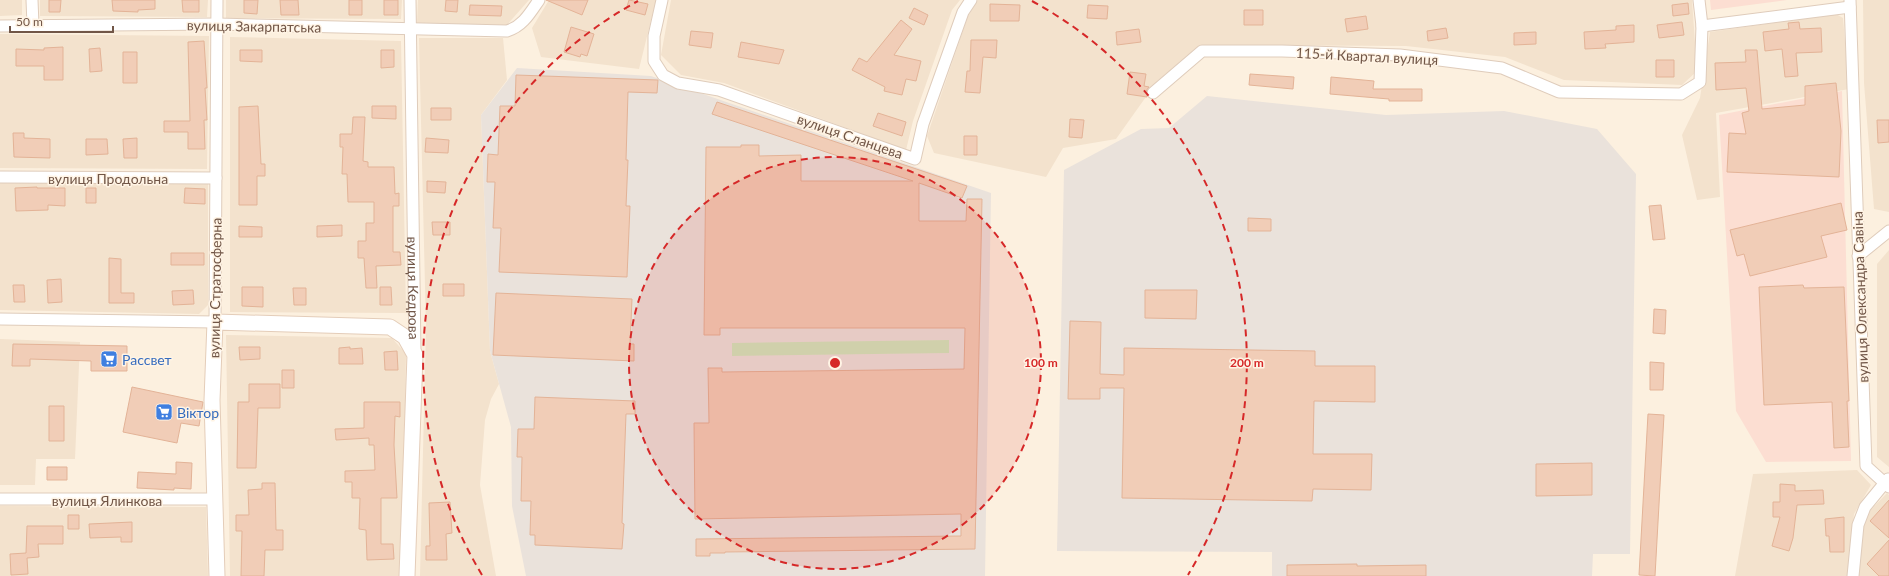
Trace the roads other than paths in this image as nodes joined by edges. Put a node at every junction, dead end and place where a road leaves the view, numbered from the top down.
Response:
1 (32, 0) edge
2 (217, 0) edge
3 (410, 0) edge
4 (539, 0) edge
5 (662, 0) edge
6 (971, 0) edge
7 (1699, 0) edge
8 (1850, 3) edge
9 (217, 24) junction
10 (33, 25) junction
11 (0, 26) edge
12 (1702, 26) junction
13 (410, 30) junction
14 (1153, 93) dead end
15 (0, 177) edge
16 (216, 178) junction
17 (1889, 231) edge
18 (1858, 256) junction
19 (0, 319) edge
20 (215, 322) junction
21 (415, 355) junction
22 (1888, 483) edge
23 (0, 499) edge
24 (214, 499) junction
25 (217, 576) edge
26 (407, 576) edge
27 (1853, 576) edge

1 - 10 street
2 - 9 street, вулиця Стратосферна
3 - 13 street, вулиця Кедрова
4 - 13 street, вулиця Закарпатська
5 - 6 street, вулиця Сланцева
7 - 12 street, 115-й Квартал вулиця
8 - 12 street
8 - 18 street, вулиця Олександра Савіна
9 - 10 street, вулиця Закарпатська
9 - 13 street, вулиця Закарпатська
9 - 16 street, вулиця Стратосферна
10 - 11 street, вулиця Закарпатська
12 - 14 street, 115-й Квартал вулиця
13 - 21 street, вулиця Кедрова
15 - 16 street, вулиця Продольна
16 - 20 street, вулиця Стратосферна
17 - 18 street
18 - 22 street, вулиця Олександра Савіна
19 - 20 street
20 - 21 street
20 - 24 street, вулиця Стратосферна
21 - 26 street, вулиця Кедрова
22 - 27 street, вулиця Олександра Савіна
23 - 24 street, вулиця Ялинкова
24 - 25 street, вулиця Стратосферна

